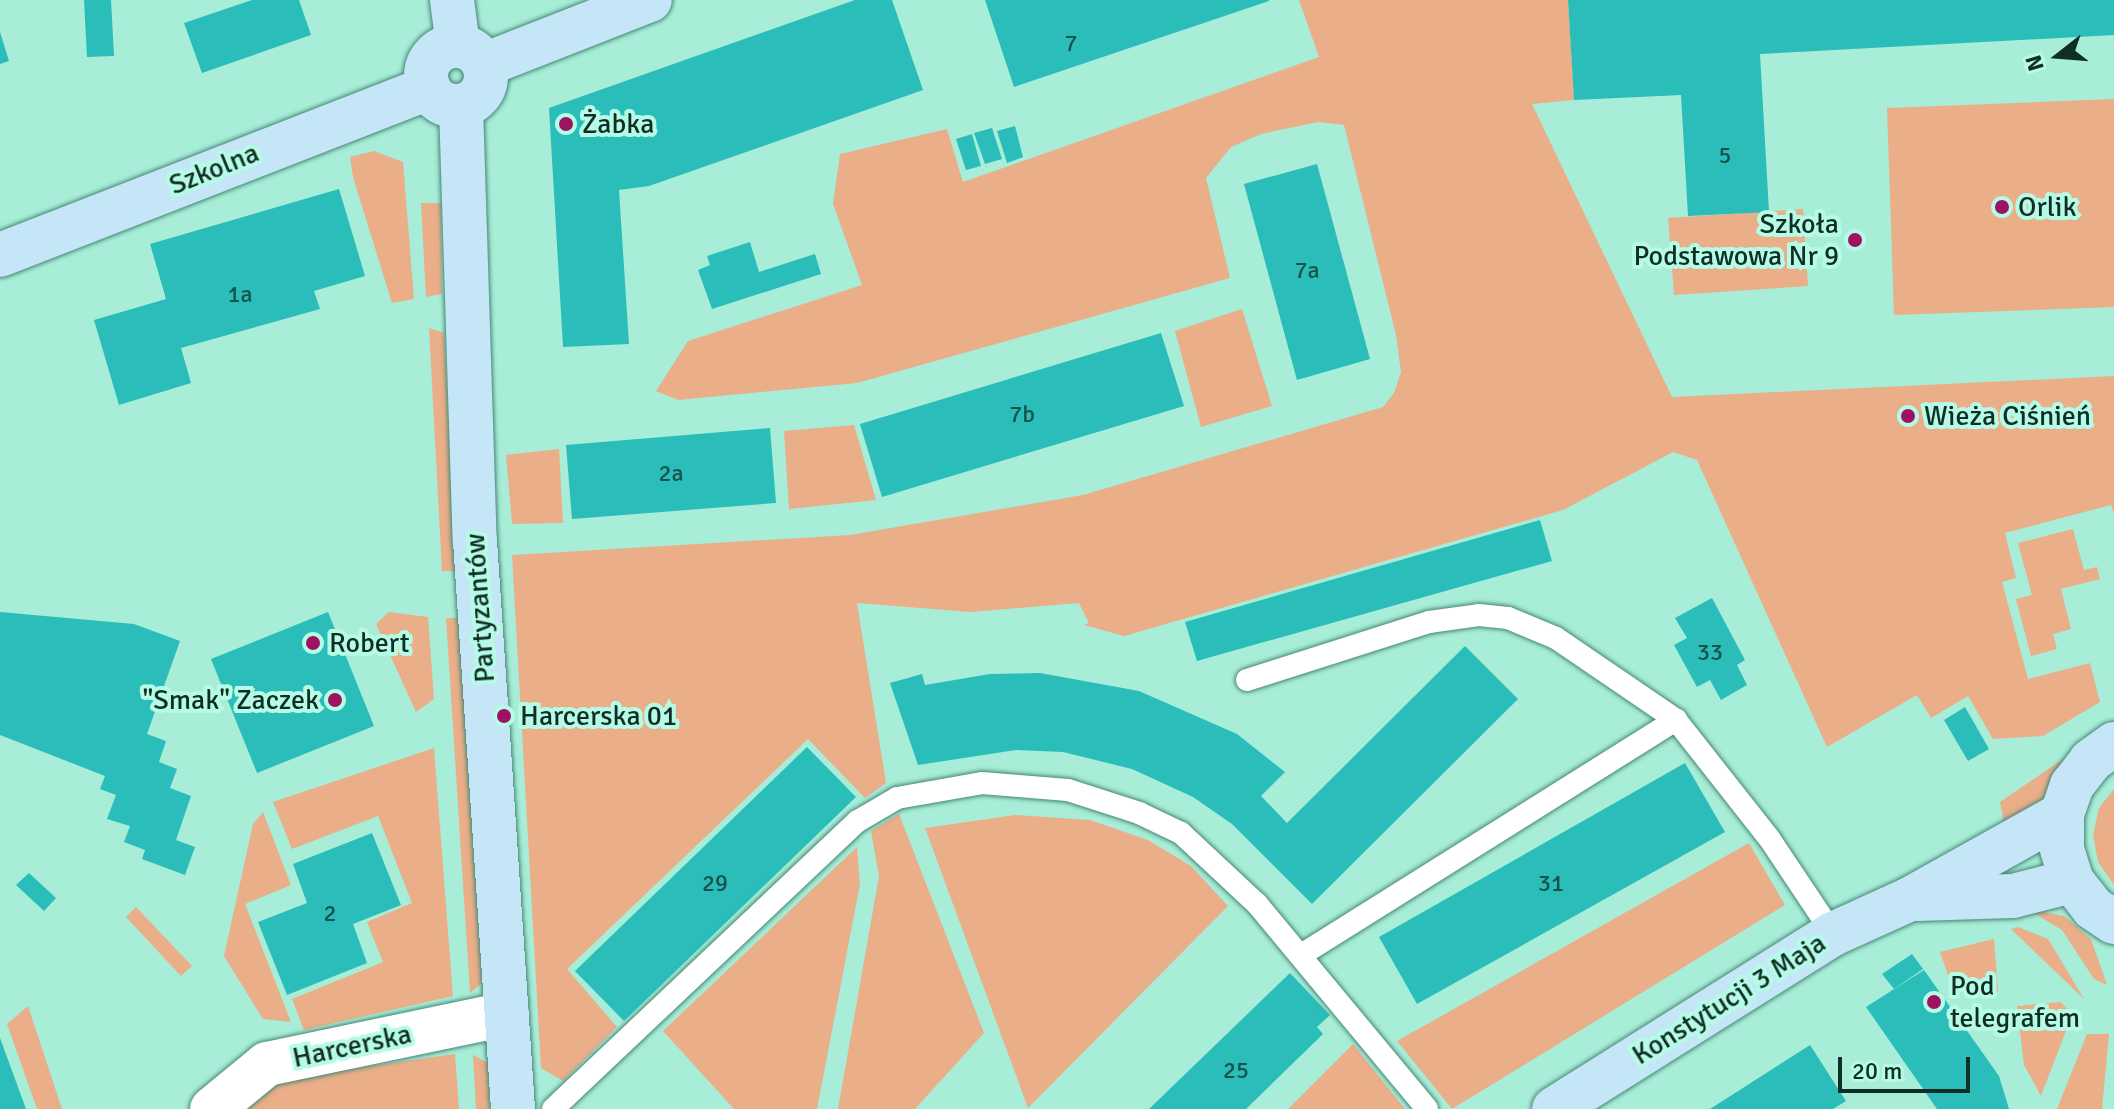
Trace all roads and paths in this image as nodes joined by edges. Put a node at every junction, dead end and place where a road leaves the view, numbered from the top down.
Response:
1 (452, 0) edge
2 (650, 0) edge
3 (471, 55) junction
4 (445, 97) junction
5 (0, 255) edge
6 (1247, 680) dead end
7 (1676, 720) junction
8 (2114, 744) edge
9 (2062, 814) junction
10 (2072, 881) junction
11 (1910, 899) junction
12 (2114, 922) edge
13 (1833, 934) junction
14 (1301, 955) junction
15 (507, 1014) junction
16 (212, 1109) edge
17 (513, 1109) edge
18 (553, 1109) edge
19 (1427, 1109) edge
20 (1554, 1109) edge

1 - 3 street
2 - 3 street
3 - 4 street
4 - 5 street, Szkolna
4 - 15 street, Partyzantów
6 - 7 lane
7 - 13 lane
7 - 14 lane
8 - 9 street
9 - 10 street
9 - 11 street, Konstytucji 3 Maja
10 - 11 street, Konstytucji 3 Maja
10 - 12 street
11 - 13 street, Konstytucji 3 Maja
13 - 20 street, Konstytucji 3 Maja
14 - 18 lane
14 - 19 lane
15 - 16 street, Harcerska
15 - 17 street, Partyzantów

